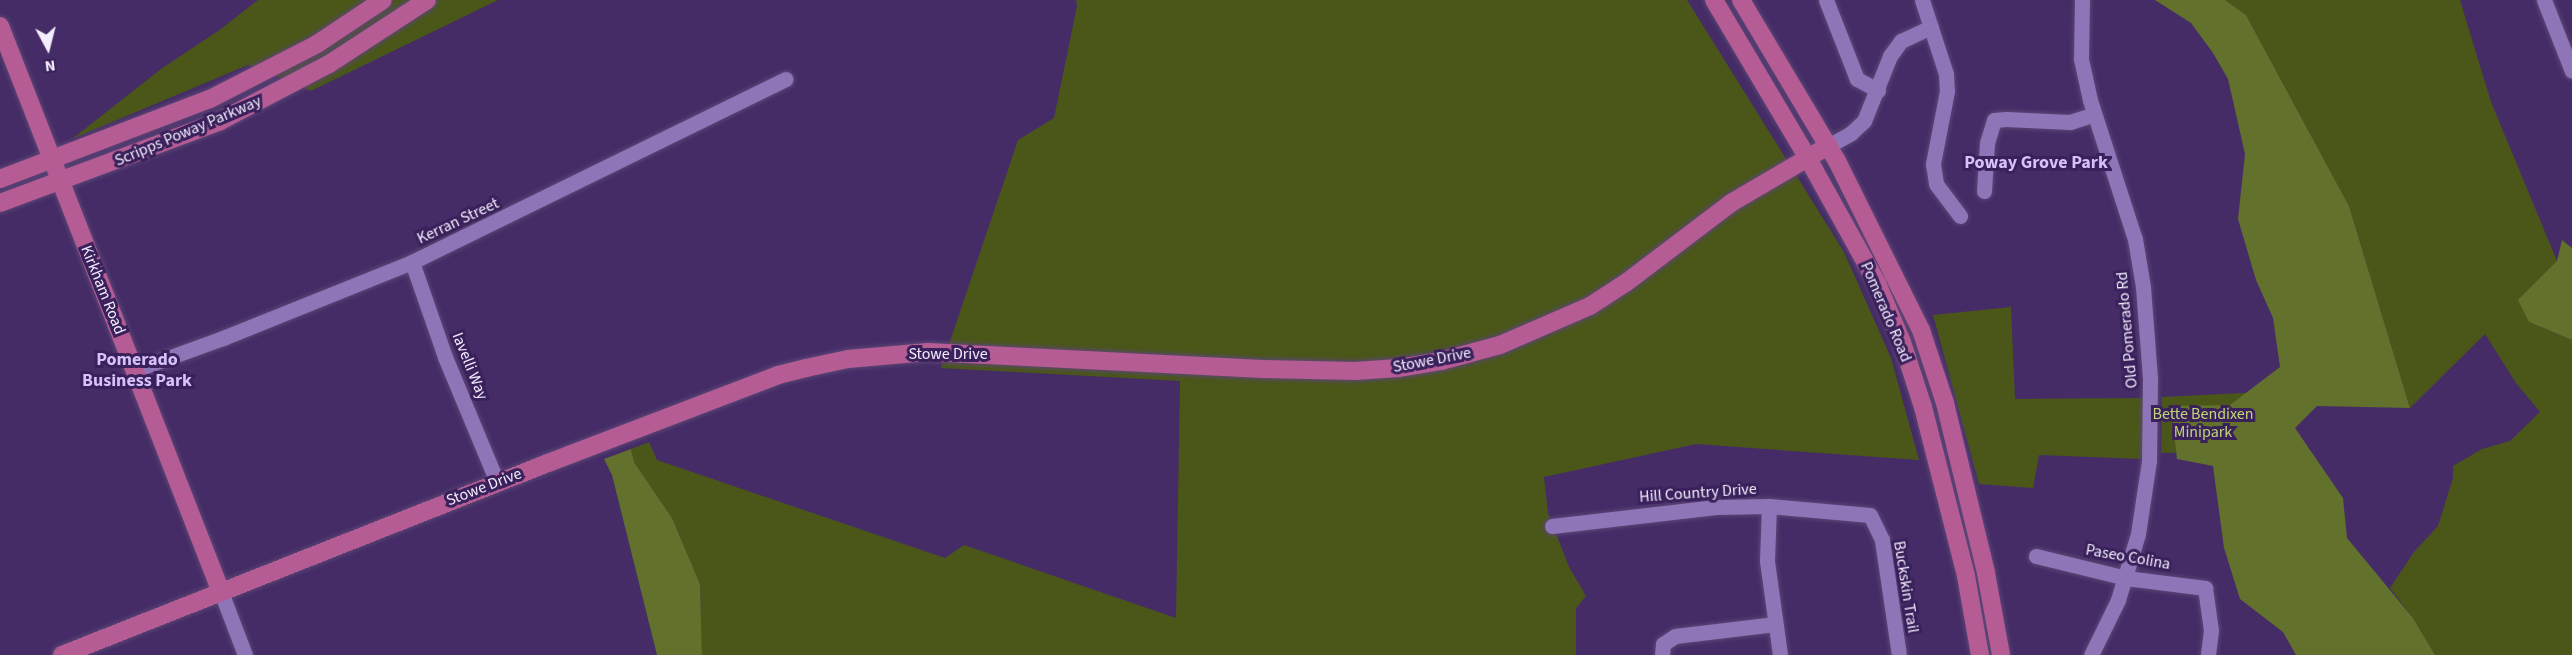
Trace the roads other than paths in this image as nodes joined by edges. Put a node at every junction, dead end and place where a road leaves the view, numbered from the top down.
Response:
1 (383, 0) edge
2 (427, 0) edge
3 (1714, 0) edge
4 (1741, 0) edge
5 (1826, 0) edge
6 (1922, 0) edge
7 (2082, 0) edge
8 (2544, 0) edge
9 (0, 26) edge
10 (1930, 27) junction
11 (2572, 71) edge
12 (786, 79) dead end
13 (1878, 90) junction
14 (2094, 114) junction
15 (1828, 146) junction
16 (1808, 158) junction
17 (52, 162) junction
18 (0, 179) edge
19 (61, 183) junction
20 (1984, 191) dead end
21 (0, 203) edge
22 (1960, 216) dead end
23 (412, 262) junction
24 (135, 370) junction
25 (498, 482) junction
26 (1769, 506) junction
27 (1876, 524) joint
28 (1552, 526) dead end
29 (2036, 556) dead end
30 (2126, 578) junction
31 (221, 592) junction
32 (1775, 624) junction
33 (62, 655) edge
34 (245, 655) edge
35 (1662, 655) edge
36 (1780, 655) edge
37 (1899, 655) edge
38 (1980, 655) edge
39 (2001, 655) edge
40 (2091, 655) edge
41 (2208, 655) edge

1 - 17 main road, Scripps Poway Parkway
2 - 19 main road, Scripps Poway Parkway
3 - 16 main road, Pomerado Road
4 - 15 main road, Pomerado Road
5 - 13 street
6 - 10 street
7 - 14 street, Old Pomerado Rd
8 - 11 street
9 - 17 main road, Kirkham Road
10 - 13 street
10 - 22 street
12 - 23 street, Kerran Street
13 - 15 street
14 - 20 street
14 - 30 street, Old Pomerado Rd
15 - 16 main road, Stowe Drive
15 - 39 main road, Pomerado Road
16 - 25 main road, Stowe Drive
16 - 38 main road, Pomerado Road
17 - 18 main road, Scripps Poway Parkway
17 - 19 main road, Kirkham Road
19 - 21 main road, Scripps Poway Parkway
19 - 24 main road, Kirkham Road
23 - 24 street, Kerran Street
23 - 25 street, Iavelli Way
24 - 31 main road, Kirkham Road
25 - 31 main road, Stowe Drive
26 - 27 street, Hill Country Drive
26 - 28 street, Hill Country Drive
26 - 32 street
27 - 37 street, Buckskin Trail
29 - 30 street, Paseo Colina
30 - 40 street, Old Pomerado Rd
30 - 41 street, Paseo Colina
31 - 33 main road, Stowe Drive
31 - 34 street, Kirkham Road
32 - 35 street
32 - 36 street

